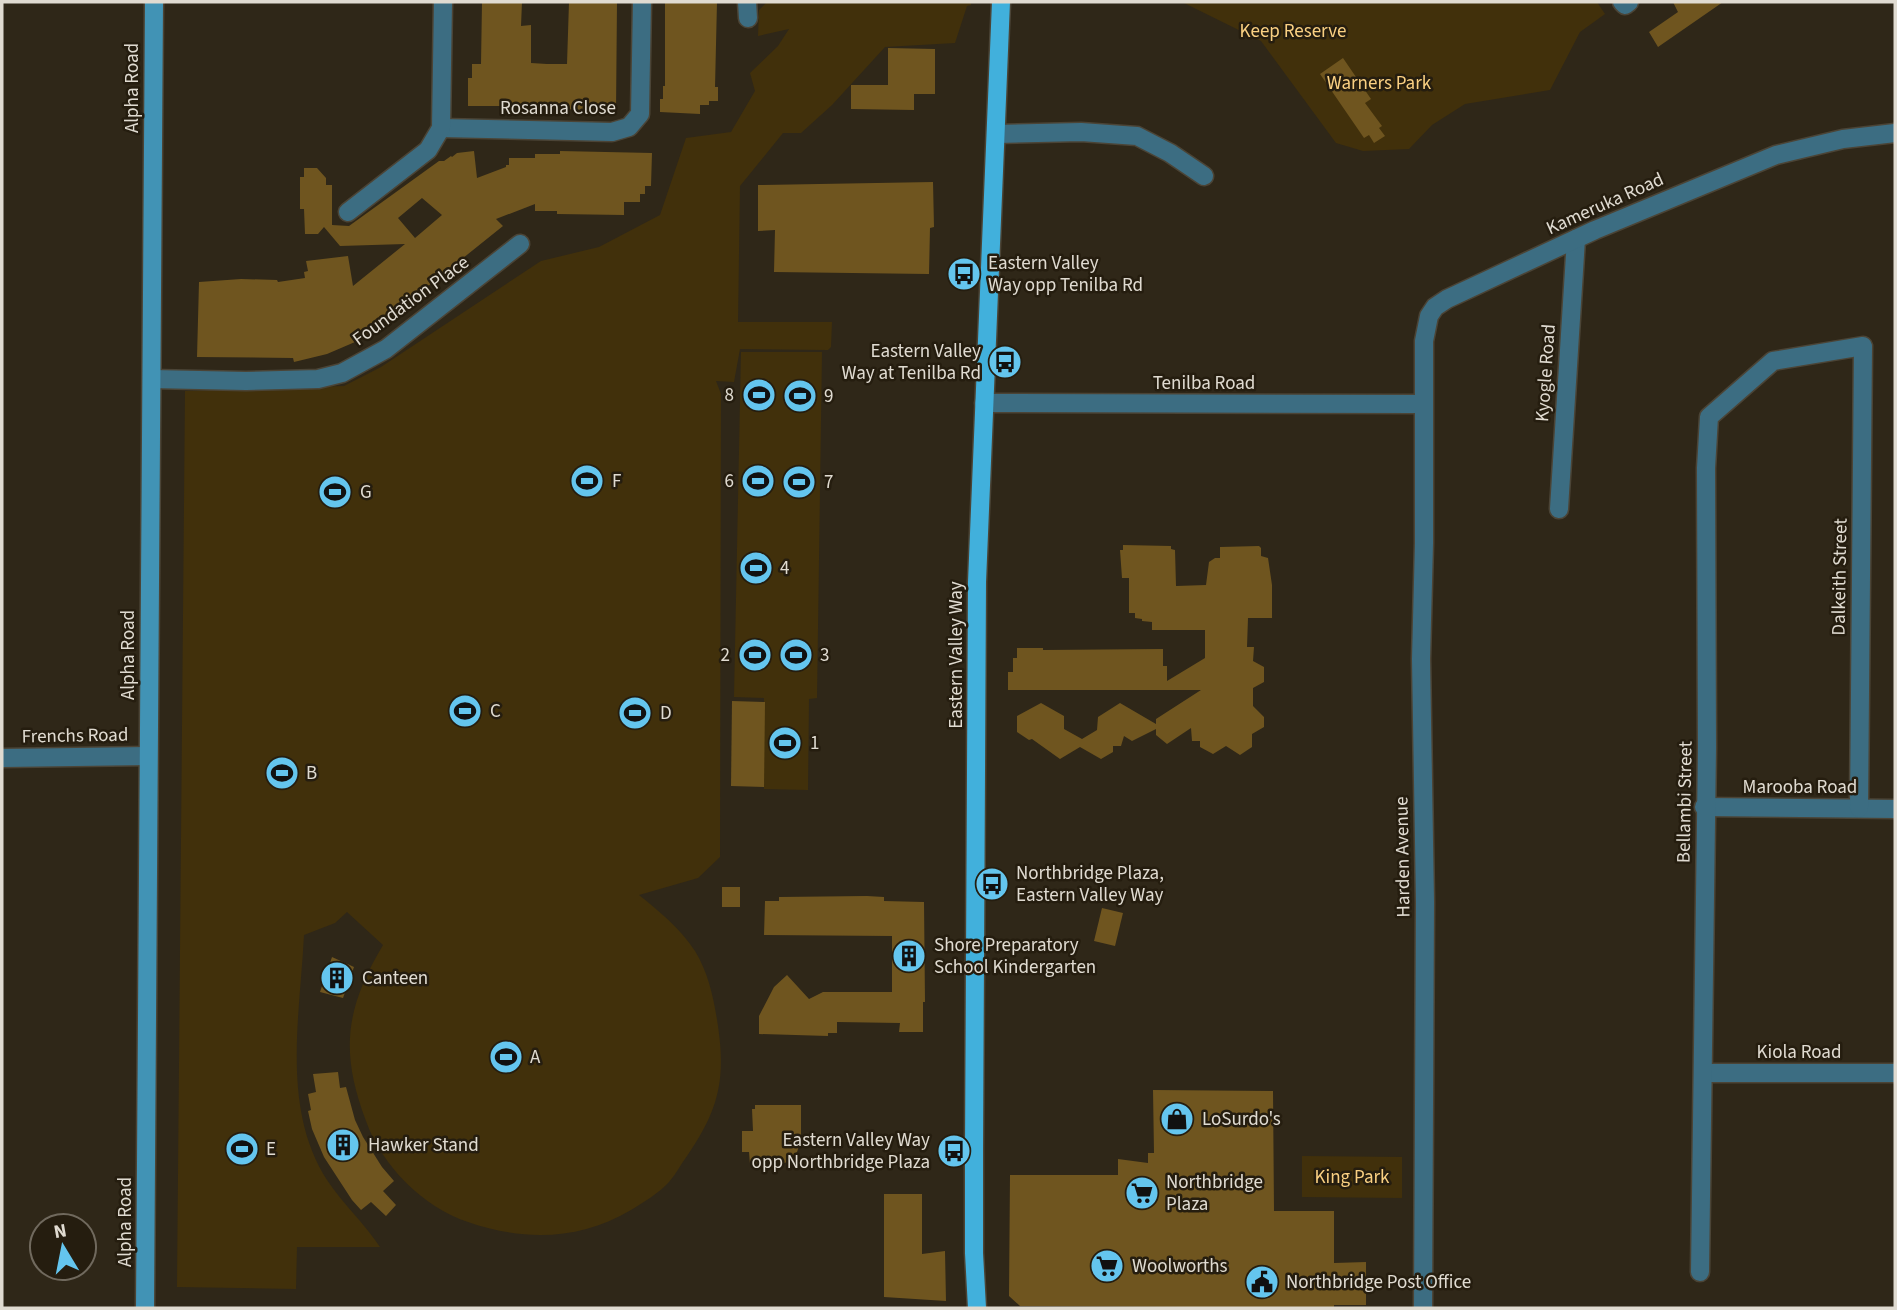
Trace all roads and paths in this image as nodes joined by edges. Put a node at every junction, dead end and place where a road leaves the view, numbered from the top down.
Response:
1 (154, 2) edge
2 (443, 2) edge
3 (642, 2) edge
4 (1001, 2) edge
5 (1622, 2) edge
6 (1629, 2) edge
7 (441, 128) junction
8 (1895, 133) edge
9 (996, 134) junction
10 (1204, 176) dead end
11 (348, 212) dead end
12 (1576, 239) junction
13 (520, 244) dead end
14 (1773, 361) joint
15 (152, 379) junction
16 (984, 403) junction
17 (1423, 404) junction
18 (1559, 509) dead end
19 (148, 756) junction
20 (2, 758) edge
21 (1704, 807) junction
22 (1859, 808) junction
23 (1895, 808) edge
24 (1704, 1073) junction
25 (1895, 1073) edge
26 (1700, 1272) dead end
27 (145, 1308) edge
28 (978, 1308) edge
29 (1423, 1308) edge

1 - 15 main road, Alpha Road
2 - 7 street
3 - 7 street, Rosanna Close
4 - 9 main road, Eastern Valley Way
5 - 6 street
7 - 11 street
8 - 12 street, Kameruka Road
9 - 10 street
9 - 16 main road, Eastern Valley Way
12 - 17 street, Kameruka Road
12 - 18 street, Kyogle Road
13 - 15 street, Foundation Place
14 - 21 street, Bellambi Street
14 - 22 street, Dalkeith Street
15 - 19 main road, Alpha Road
16 - 17 street, Tenilba Road
16 - 28 main road, Eastern Valley Way
17 - 29 street, Harden Avenue
19 - 20 street, Frenchs Road
19 - 27 main road, Alpha Road
21 - 22 street, Marooba Road
21 - 24 street, Bellambi Street
22 - 23 street, Marooba Road
24 - 25 street, Kiola Road
24 - 26 street, Bellambi Street

